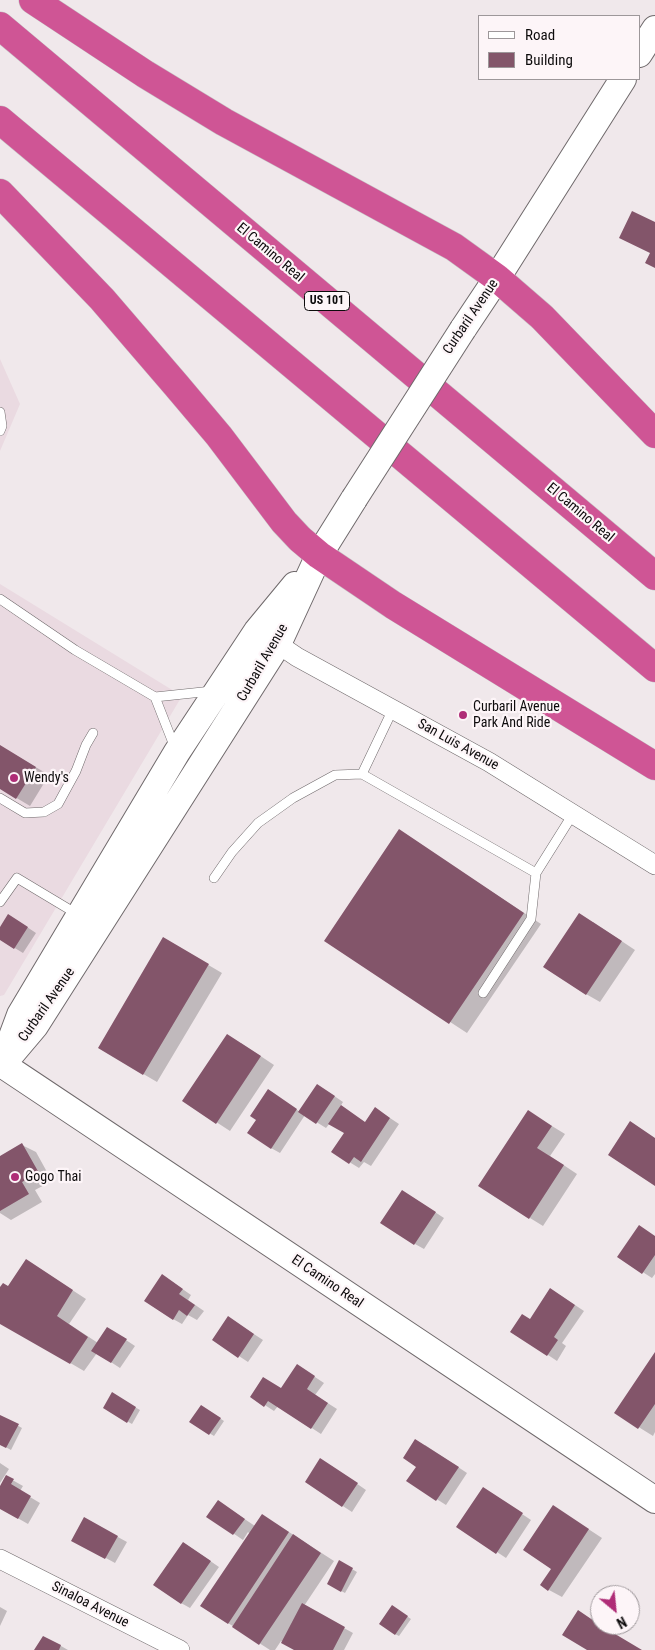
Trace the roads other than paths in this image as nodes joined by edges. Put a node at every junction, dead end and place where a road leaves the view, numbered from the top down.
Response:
1 (33, 0) edge
2 (0, 26) edge
3 (655, 29) edge
4 (640, 52) edge
5 (622, 80) edge
6 (0, 120) edge
7 (0, 193) edge
8 (498, 278) junction
9 (0, 412) edge
10 (0, 431) edge
11 (655, 434) edge
12 (319, 556) junction
13 (655, 576) edge
14 (0, 599) edge
15 (268, 637) junction
16 (655, 668) edge
17 (217, 690) junction
18 (155, 697) junction
19 (393, 709) junction
20 (93, 733) dead end
21 (177, 752) junction
22 (655, 766) edge
23 (362, 774) junction
24 (0, 798) edge
25 (573, 814) junction
26 (655, 865) edge
27 (536, 872) junction
28 (214, 878) dead end
29 (0, 902) edge
30 (79, 915) junction
31 (483, 992) dead end
32 (1, 1064) edge
33 (655, 1500) edge
34 (0, 1559) edge
35 (180, 1650) edge

1 - 8 highway
2 - 13 highway, El Camino Real / US 101
3 - 4 main road
5 - 8 main road, Curbaril Avenue
6 - 16 highway
7 - 12 highway
8 - 11 highway
8 - 12 main road, Curbaril Avenue, bridge
9 - 10 lane
12 - 15 main road, Curbaril Avenue
12 - 22 highway
14 - 18 lane
15 - 17 main road, Curbaril Avenue
15 - 19 street, San Luis Avenue
15 - 32 main road, Curbaril Avenue
17 - 18 lane
17 - 21 main road, Curbaril Avenue
18 - 21 lane
19 - 23 lane
19 - 25 street, San Luis Avenue
20 - 24 lane
21 - 30 main road, Curbaril Avenue
23 - 27 lane
23 - 28 lane
25 - 26 street, San Luis Avenue
25 - 27 lane
27 - 31 lane
29 - 30 lane
30 - 32 main road, Curbaril Avenue
32 - 33 main road, El Camino Real
34 - 35 street, Sinaloa Avenue

